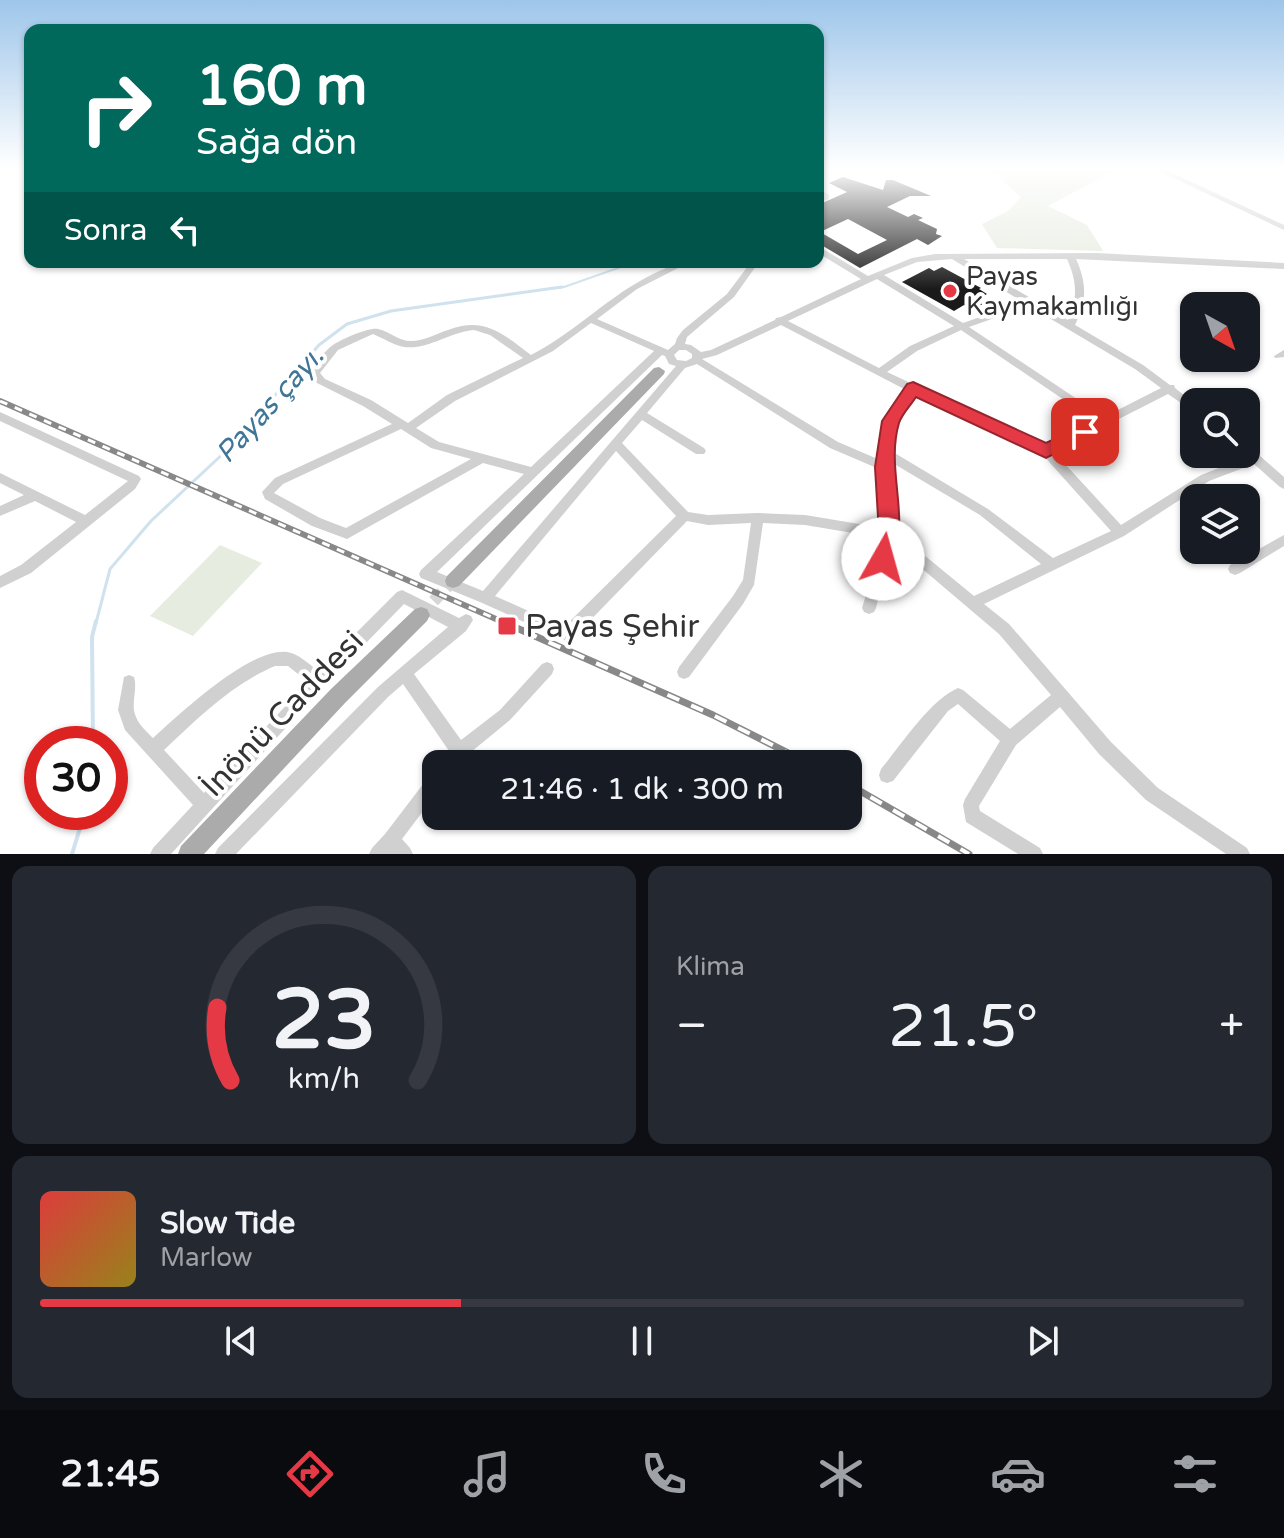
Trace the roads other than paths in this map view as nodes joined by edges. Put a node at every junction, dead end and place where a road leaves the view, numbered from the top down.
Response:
1 (1243, 209) edge
2 (1284, 228) edge
3 (824, 252) edge
4 (953, 257) junction
5 (1071, 258) junction
6 (1284, 266) edge
7 (673, 268) edge
8 (751, 268) edge
9 (872, 277) junction
10 (1031, 302) junction
11 (589, 319) junction
12 (779, 320) junction
13 (1070, 325) junction
14 (963, 327) junction
15 (680, 346) junction
16 (671, 358) junction
17 (697, 358) junction
18 (530, 359) junction
19 (659, 371) joint
20 (880, 373) junction
21 (913, 388) junction
22 (1170, 388) junction
23 (1180, 396) edge
24 (640, 414) junction
25 (0, 416) edge
26 (1104, 422) junction
27 (404, 427) junction
28 (615, 443) junction
29 (700, 451) dead end
30 (1046, 451) junction
31 (482, 458) junction
32 (886, 460) junction
33 (1260, 462) edge
34 (1224, 468) edge
35 (533, 472) junction
36 (0, 478) edge
37 (1283, 481) edge
38 (34, 496) junction
39 (0, 511) edge
40 (684, 516) junction
41 (758, 518) junction
42 (85, 521) junction
43 (1120, 532) junction
44 (890, 534) junction
45 (1284, 540) edge
46 (1052, 565) junction
47 (1235, 569) dead end
48 (453, 581) tunnel mouth
49 (0, 582) edge
50 (485, 598) junction
51 (975, 602) junction
52 (869, 608) dead end
53 (421, 615) tunnel mouth
54 (547, 669) dead end
55 (684, 672) dead end
56 (406, 675) junction
57 (319, 681) junction
58 (129, 682) dead end
59 (1060, 697) junction
60 (1010, 739) junction
61 (152, 750) junction
62 (450, 750) edge
63 (462, 750) edge
64 (887, 775) dead end
65 (422, 799) edge
66 (204, 805) junction
67 (391, 840) junction
68 (159, 854) edge
69 (189, 854) edge
70 (224, 854) edge
71 (378, 854) edge
72 (404, 854) edge
73 (1034, 854) edge
74 (1241, 854) edge

1 - 2 street
3 - 9 street
4 - 5 street
4 - 9 street
4 - 10 street
5 - 6 street
5 - 13 street
7 - 11 street
8 - 15 street
9 - 12 street
9 - 14 street
10 - 13 street
10 - 14 street
11 - 16 street
11 - 18 street
12 - 17 street
12 - 20 street
13 - 22 street
14 - 20 street
14 - 26 street
15 - 16 street
15 - 17 street
16 - 17 street
16 - 19 street
16 - 24 street
16 - 35 street
17 - 32 street
18 - 27 street
18 - 27 street
19 - 48 main road
20 - 21 street
21 - 30 street
21 - 32 street
22 - 23 street
22 - 26 street
24 - 28 street
24 - 29 street
25 - 42 street
26 - 30 street
27 - 31 street
27 - 31 street
28 - 40 street
28 - 50 street
30 - 43 street
31 - 35 street
32 - 44 street
32 - 46 street
33 - 37 street
34 - 43 street
35 - 50 street
36 - 38 street
38 - 39 street
38 - 42 street
40 - 41 street
40 - 50 street
41 - 44 street
41 - 55 street
42 - 49 street
43 - 46 street
44 - 51 street
44 - 52 street
45 - 47 street
46 - 51 street
51 - 59 street
53 - 69 main road, İnönü Caddesi
54 - 63 street
56 - 57 street
56 - 62 street
56 - 70 street
57 - 61 street
57 - 66 street
58 - 61 street
59 - 60 street
59 - 74 street
60 - 64 street
60 - 73 street
61 - 66 street
65 - 67 street
66 - 68 street
67 - 71 street
67 - 72 street

